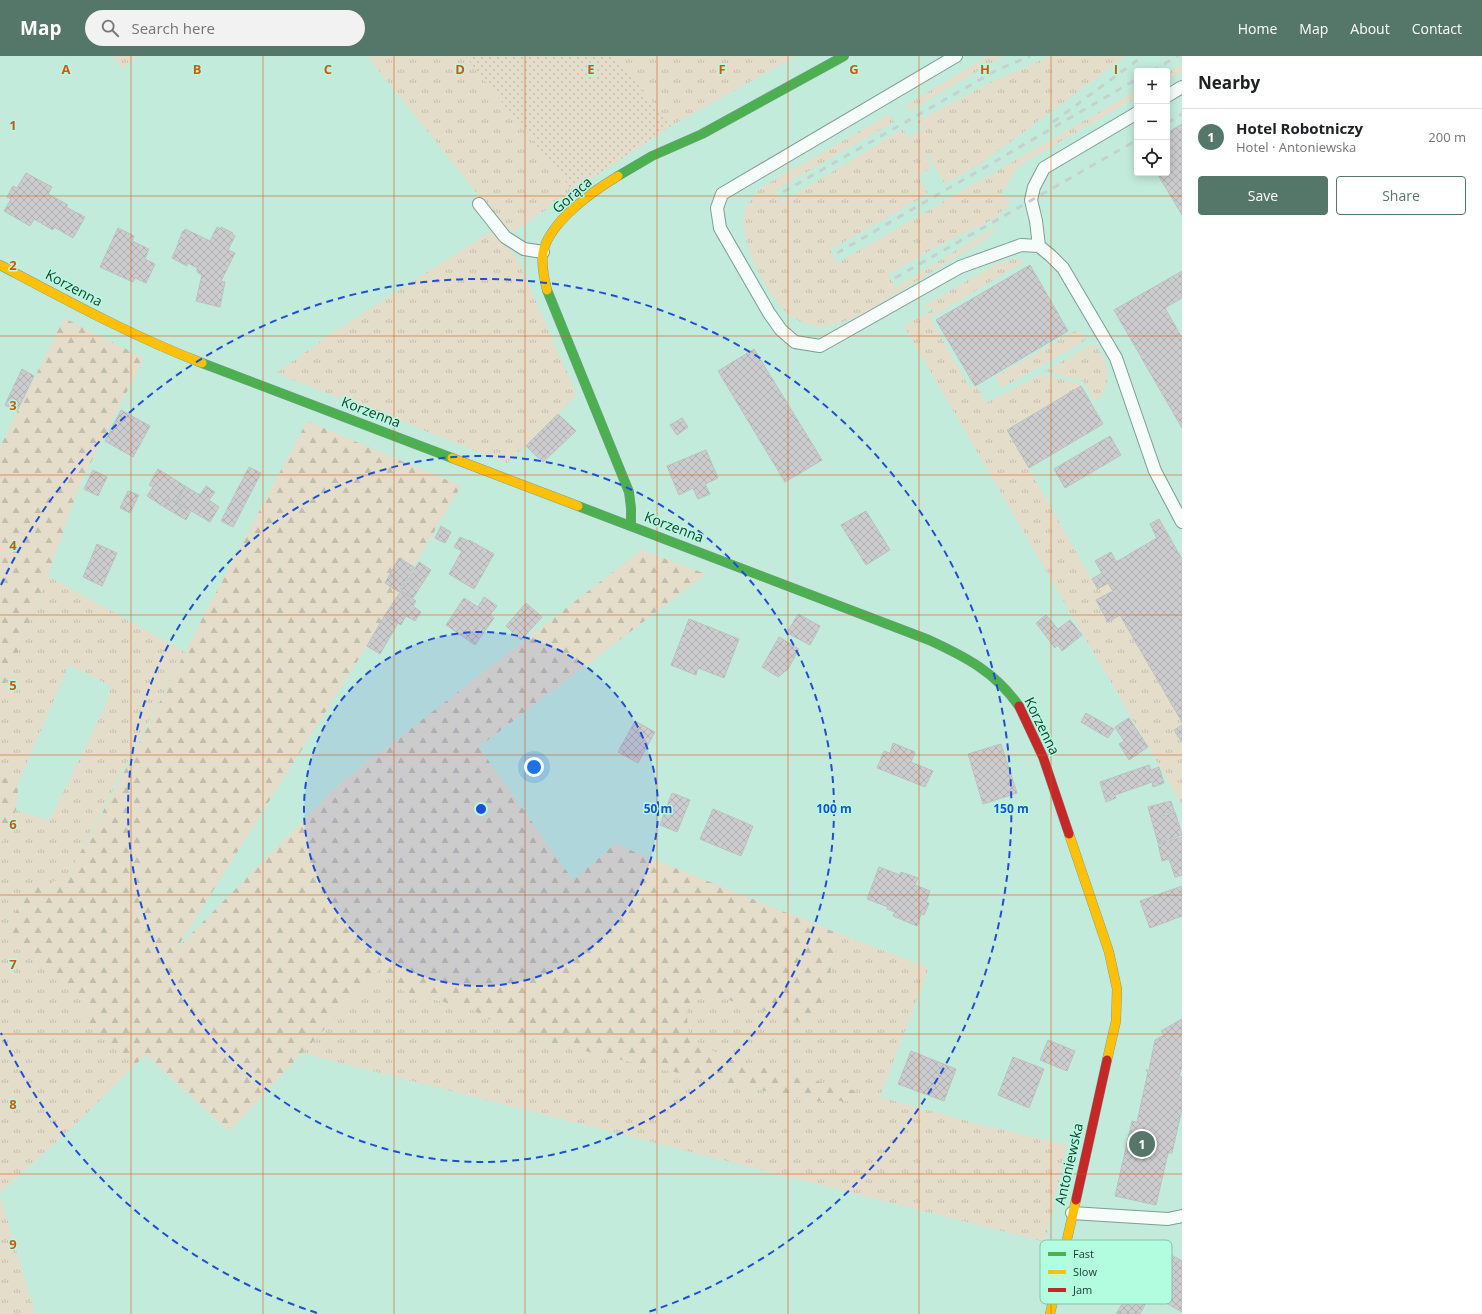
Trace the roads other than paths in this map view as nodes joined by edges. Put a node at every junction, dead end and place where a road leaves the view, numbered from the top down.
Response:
1 (844, 56) edge
2 (956, 56) edge
3 (1182, 87) edge
4 (1170, 94) edge
5 (1134, 115) edge
6 (479, 204) dead end
7 (1038, 246) junction
8 (543, 252) junction
9 (0, 265) edge
10 (1182, 522) edge
11 (631, 526) junction
12 (1116, 1021) joint
13 (1072, 1213) junction
14 (1182, 1216) edge
15 (1066, 1240) edge
16 (1052, 1304) edge
17 (1050, 1314) edge

1 - 8 street, Gorąca
2 - 7 lane
3 - 4 lane
5 - 7 lane
6 - 8 lane
7 - 10 lane
8 - 11 street, Gorąca
9 - 11 street, Korzenna
11 - 12 street, Korzenna
12 - 13 street, Antoniewska
13 - 14 lane
13 - 15 street, Antoniewska
16 - 17 street, Antoniewska

